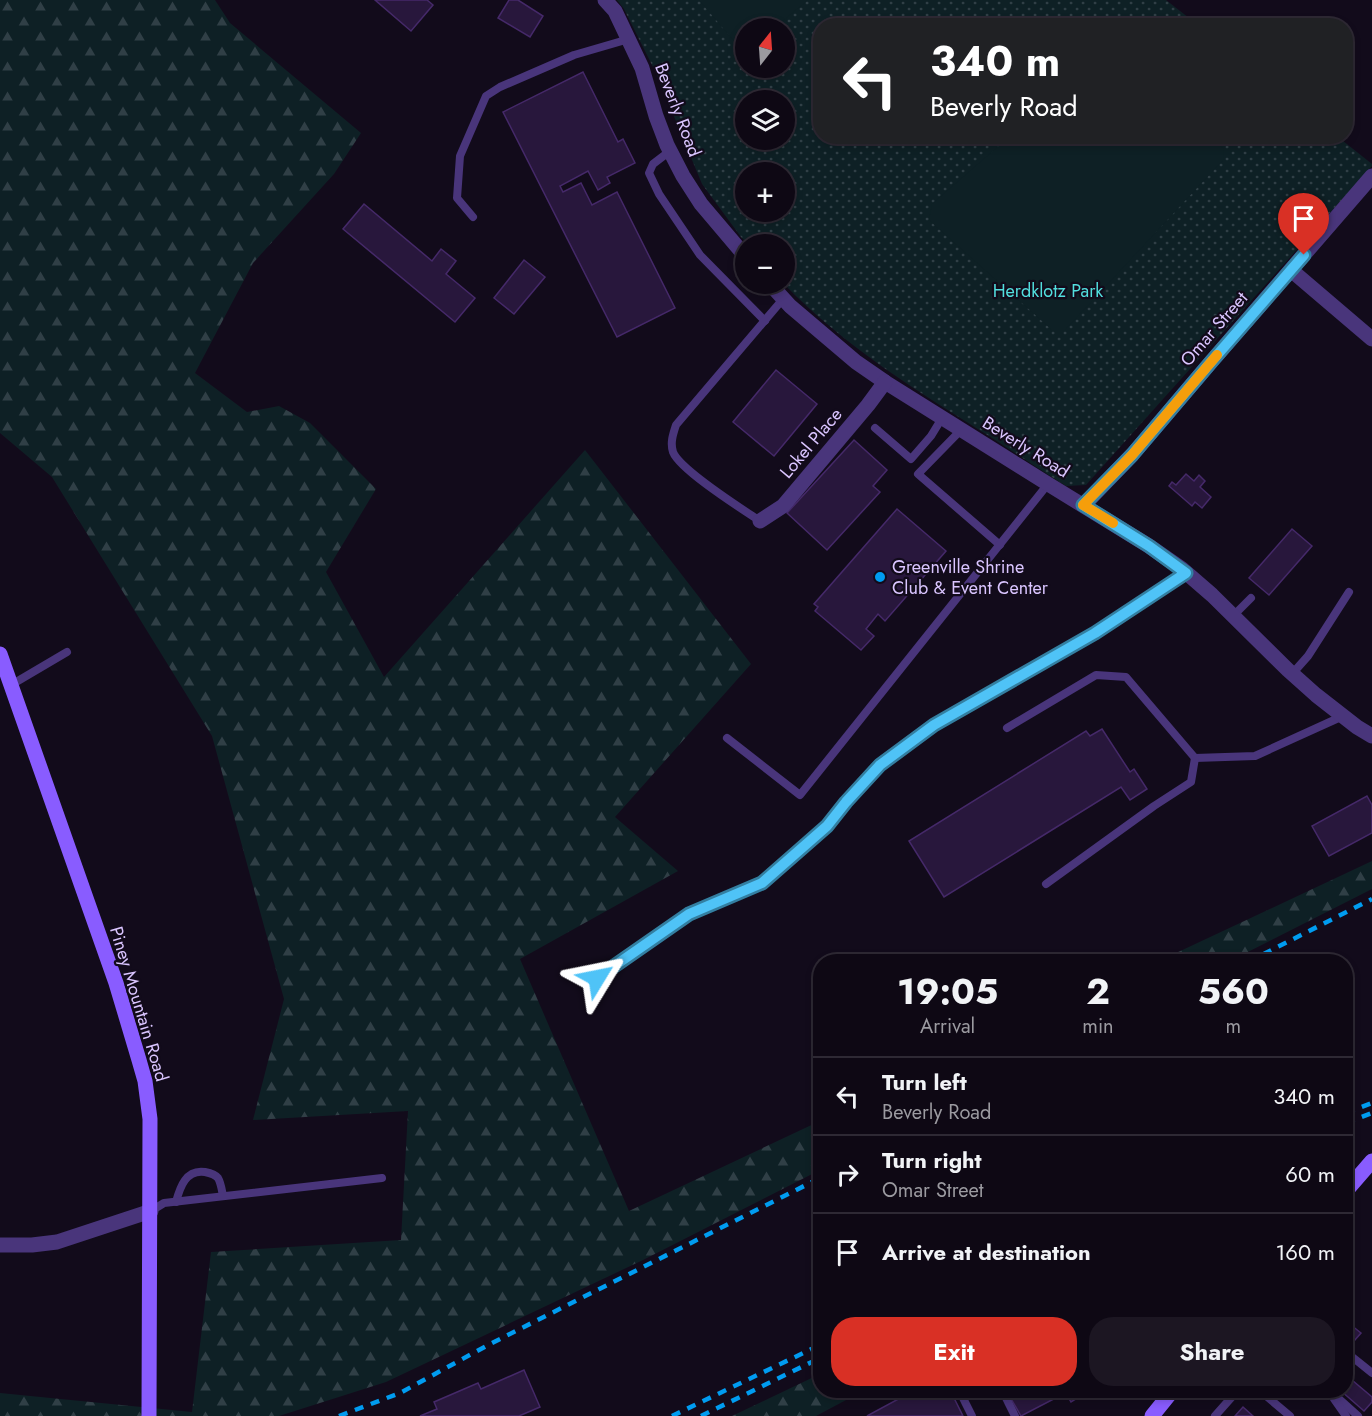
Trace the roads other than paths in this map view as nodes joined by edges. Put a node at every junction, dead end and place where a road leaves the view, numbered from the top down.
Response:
1 (605, 0) edge
2 (629, 39) junction
3 (670, 151) junction
4 (1372, 176) edge
5 (473, 217) dead end
6 (735, 244) edge
7 (1291, 270) junction
8 (779, 294) edge
9 (783, 299) junction
10 (765, 321) junction
11 (1372, 339) edge
12 (885, 382) junction
13 (942, 418) junction
14 (875, 428) dead end
15 (961, 430) junction
16 (1048, 484) junction
17 (1083, 505) junction
18 (760, 521) joint
19 (999, 545) junction
20 (1186, 573) junction
21 (1349, 592) dead end
22 (1251, 598) dead end
23 (1233, 616) junction
24 (67, 652) dead end
25 (0, 654) edge
26 (1292, 674) junction
27 (11, 685) junction
28 (1343, 716) junction
29 (1007, 728) dead end
30 (1372, 736) edge
31 (727, 738) dead end
32 (1195, 758) junction
33 (1046, 884) dead end
34 (597, 978) dead end
35 (1372, 1161) edge
36 (382, 1178) dead end
37 (1353, 1183) edge
38 (223, 1196) junction
39 (176, 1202) junction
40 (151, 1211) junction
41 (0, 1245) edge
42 (1353, 1358) edge
43 (1372, 1373) edge
44 (963, 1398) edge
45 (1006, 1398) edge
46 (1167, 1398) edge
47 (1231, 1398) edge
48 (1269, 1398) edge
49 (1334, 1398) edge
50 (1338, 1398) edge
51 (149, 1416) edge
52 (972, 1416) edge
53 (1015, 1416) edge
54 (1152, 1416) edge
55 (1215, 1416) edge
56 (1290, 1416) edge
57 (1346, 1416) edge
58 (1358, 1416) edge

1 - 2 street, Beverly Road
2 - 3 street, Beverly Road
2 - 5 lane
3 - 6 street, Beverly Road
3 - 10 lane
4 - 7 street, Omar Street
7 - 11 street
7 - 17 street, Omar Street
8 - 9 street, Beverly Road
9 - 10 lane
9 - 12 street, Beverly Road
10 - 18 lane
12 - 13 street, Beverly Road
12 - 18 street, Lokel Place
13 - 14 lane
13 - 15 street, Beverly Road
15 - 16 street, Beverly Road
15 - 19 lane
16 - 17 street, Beverly Road
16 - 19 lane
17 - 20 street, Beverly Road
19 - 31 lane
20 - 23 street, Beverly Road
20 - 34 lane
21 - 26 lane
22 - 23 lane
23 - 26 street, Beverly Road
24 - 27 lane
25 - 27 street, Piney Mountain Road
26 - 28 street, Beverly Road
27 - 40 street, Piney Mountain Road
28 - 30 street, Beverly Road
28 - 32 lane
29 - 32 lane
32 - 33 lane
35 - 37 street
36 - 38 lane
38 - 39 lane
38 - 39 lane
39 - 40 lane
40 - 41 street
40 - 51 street, Piney Mountain Road
42 - 43 lane
44 - 52 lane
45 - 53 lane
46 - 54 street
47 - 55 lane
48 - 56 lane
49 - 57 lane
50 - 58 lane

